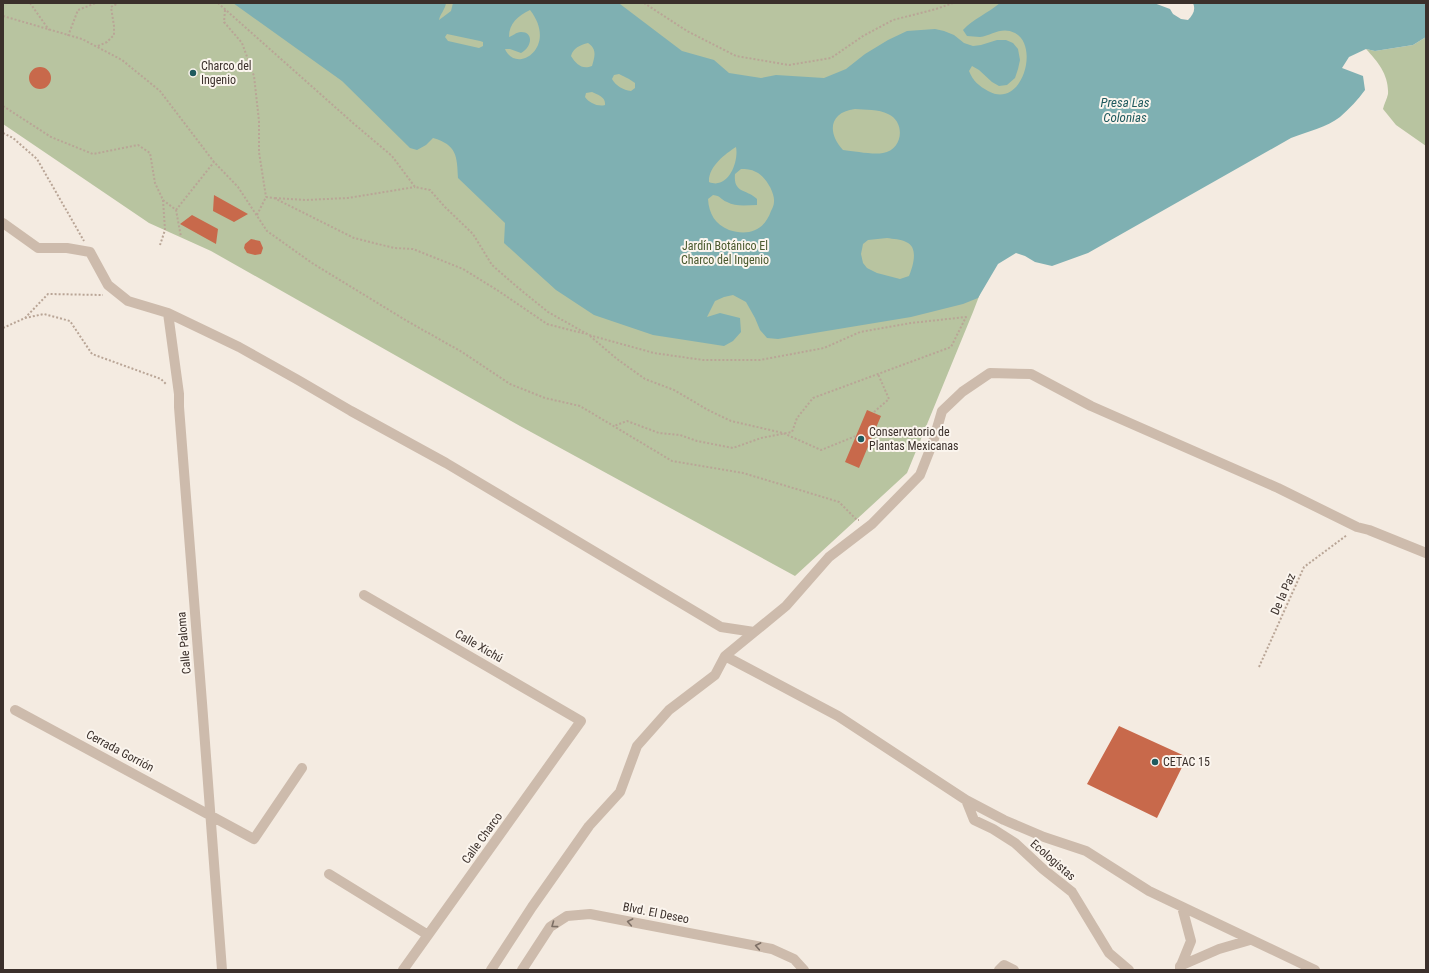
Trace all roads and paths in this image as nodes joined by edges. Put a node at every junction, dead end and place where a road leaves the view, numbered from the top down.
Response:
1 (30, 3) edge
2 (96, 3) edge
3 (118, 3) edge
4 (218, 3) edge
5 (644, 3) edge
6 (953, 3) edge
7 (225, 10) junction
8 (3, 16) edge
9 (49, 30) junction
10 (68, 36) junction
11 (98, 47) junction
12 (3, 106) edge
13 (3, 133) edge
14 (214, 162) junction
15 (415, 187) junction
16 (266, 197) junction
17 (274, 198) junction
18 (163, 200) junction
19 (176, 210) junction
20 (257, 215) junction
21 (3, 223) edge
22 (181, 237) dead end
23 (160, 245) dead end
24 (90, 252) junction
25 (121, 296) junction
26 (168, 314) junction
27 (25, 318) junction
28 (3, 328) edge
29 (590, 335) junction
30 (878, 374) junction
31 (179, 394) junction
32 (874, 412) dead end
33 (614, 426) junction
34 (783, 433) junction
35 (856, 436) dead end
36 (872, 524) junction
37 (1358, 526) junction
38 (1426, 554) edge
39 (364, 595) dead end
40 (754, 632) junction
41 (725, 656) junction
42 (1259, 667) dead end
43 (15, 710) dead end
44 (581, 720) joint
45 (302, 768) dead end
46 (966, 800) junction
47 (212, 815) junction
48 (329, 874) dead end
49 (1182, 907) junction
50 (428, 935) junction
51 (1250, 940) junction
52 (1179, 968) edge
53 (222, 970) edge
54 (403, 970) edge
55 (491, 970) edge
56 (522, 970) edge
57 (804, 970) edge
58 (999, 970) edge
59 (1014, 970) edge
60 (1129, 970) edge
61 (1315, 970) edge

1 - 9 path
2 - 10 path
3 - 11 path
4 - 7 path
5 - 6 path
7 - 15 path
7 - 16 path
8 - 9 path
9 - 10 path
10 - 11 path
11 - 14 path
12 - 18 path
13 - 24 path
14 - 19 path
14 - 20 path
15 - 17 path
15 - 29 path
16 - 17 path
16 - 20 path
17 - 29 path
18 - 19 path
18 - 23 path
19 - 22 path
20 - 33 path
21 - 24 street
24 - 25 street
25 - 26 street
25 - 27 path
26 - 31 street, Calle Paloma
26 - 40 street
27 - 28 path
27 - 31 path
29 - 30 path
29 - 34 path
30 - 32 path
30 - 34 path
31 - 47 street, Calle Paloma
33 - 34 path
33 - 36 path
34 - 35 path
36 - 37 street
36 - 40 street
37 - 38 street
37 - 42 path, De la Paz
39 - 44 street, Calle Xichú
40 - 41 street
41 - 46 street
41 - 55 street
43 - 47 street, Cerrada Gorrión
44 - 50 street, Calle Charco
45 - 47 street, Cerrada Gorrión
46 - 49 street
46 - 60 street, Ecologistas
47 - 53 street, Calle Paloma
48 - 50 street
49 - 51 street
49 - 52 street
50 - 54 street, Calle Charco
51 - 52 street
51 - 61 street
57 -> 56 street, Blvd. El Deseo
58 - 59 street

